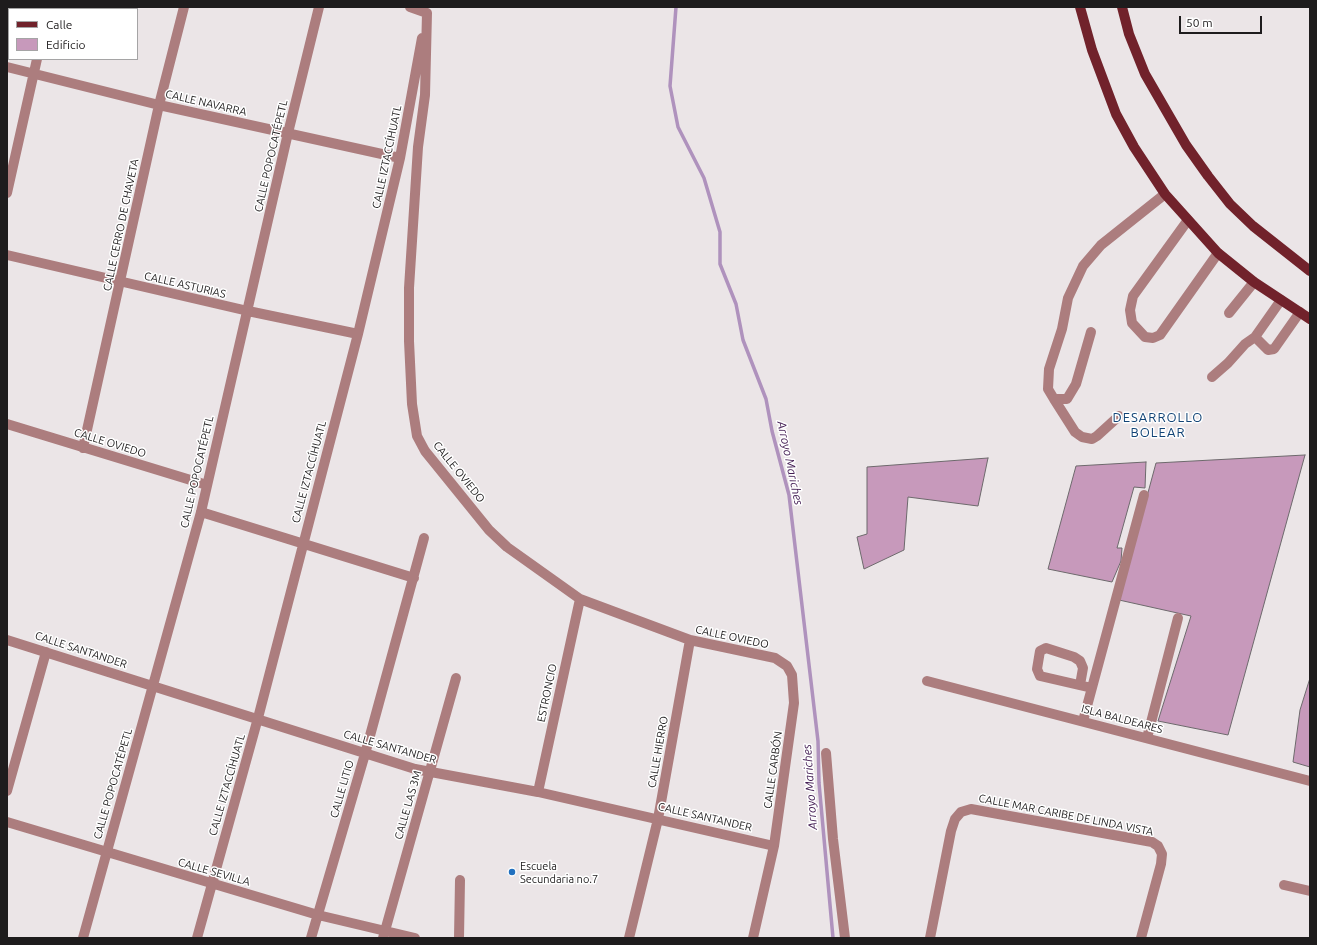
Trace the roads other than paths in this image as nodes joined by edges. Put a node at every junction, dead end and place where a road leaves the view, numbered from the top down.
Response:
1 (184, 7) edge
2 (319, 7) edge
3 (410, 7) edge
4 (1080, 7) edge
5 (1122, 7) edge
6 (427, 10) edge
7 (37, 60) edge
8 (7, 67) edge
9 (33, 73) junction
10 (160, 105) junction
11 (288, 133) junction
12 (400, 158) junction
13 (7, 193) edge
14 (1165, 194) junction
15 (1188, 220) junction
16 (1218, 253) junction
17 (7, 256) edge
18 (1310, 271) edge
19 (120, 282) junction
20 (1254, 282) junction
21 (1281, 300) junction
22 (248, 311) junction
23 (1300, 312) junction
24 (1229, 313) dead end
25 (1310, 319) edge
26 (1091, 332) dead end
27 (358, 334) junction
28 (1255, 337) junction
29 (1212, 377) dead end
30 (1054, 399) junction
31 (1119, 416) dead end
32 (7, 424) edge
33 (84, 448) junction
34 (207, 485) junction
35 (1144, 495) dead end
36 (201, 512) junction
37 (424, 538) dead end
38 (303, 542) junction
39 (414, 578) junction
40 (580, 599) junction
41 (1178, 618) dead end
42 (7, 640) edge
43 (690, 640) junction
44 (46, 652) junction
45 (792, 675) joint
46 (456, 678) dead end
47 (927, 680) dead end
48 (1080, 685) junction
49 (153, 686) junction
50 (1092, 688) junction
51 (258, 718) junction
52 (1083, 721) junction
53 (1147, 738) junction
54 (826, 753) dead end
55 (365, 754) junction
56 (430, 772) junction
57 (1310, 781) edge
58 (7, 791) edge
59 (538, 792) junction
60 (658, 819) junction
61 (7, 822) edge
62 (774, 846) junction
63 (106, 853) junction
64 (460, 880) dead end
65 (212, 885) junction
66 (1284, 885) dead end
67 (1310, 890) edge
68 (318, 915) junction
69 (384, 935) edge
70 (83, 938) edge
71 (197, 938) edge
72 (311, 938) edge
73 (415, 938) edge
74 (459, 938) edge
75 (629, 938) edge
76 (754, 938) edge
77 (845, 938) edge
78 (930, 938) edge
79 (1141, 938) edge

1 - 10 street, CALLE CERRO DE CHAVETA
2 - 11 street, CALLE POPOCATÉPETL
3 - 6 street
4 - 14 main road
5 - 18 main road
6 - 12 street, CALLE IZTACCÍHUATL
6 - 40 street, CALLE OVIEDO
7 - 9 street
8 - 9 street, CALLE NAVARRA
9 - 10 street, CALLE NAVARRA
9 - 13 street
10 - 11 street, CALLE NAVARRA
10 - 19 street, CALLE CERRO DE CHAVETA
11 - 12 street, CALLE NAVARRA
11 - 22 street, CALLE POPOCATÉPETL
12 - 27 street, CALLE IZTACCÍHUATL
14 - 15 main road
14 - 30 street
15 - 16 main road
15 - 16 street
16 - 20 main road
17 - 19 street, CALLE ASTURIAS
19 - 22 street, CALLE ASTURIAS
19 - 33 street, CALLE CERRO DE CHAVETA
20 - 21 main road
20 - 24 street
21 - 23 main road
21 - 28 street
22 - 27 street, CALLE ASTURIAS
22 - 34 street, CALLE POPOCATÉPETL
23 - 25 main road
23 - 28 street
26 - 30 street
27 - 38 street, CALLE IZTACCÍHUATL
28 - 29 street
30 - 31 street
32 - 33 street, CALLE OVIEDO
33 - 34 street, CALLE OVIEDO
34 - 36 street, CALLE POPOCATÉPETL
35 - 50 street
36 - 38 street
36 - 49 street, CALLE POPOCATÉPETL
37 - 39 street, CALLE LITIO
38 - 39 street
38 - 51 street, CALLE IZTACCÍHUATL
39 - 55 street, CALLE LITIO
40 - 43 street, CALLE OVIEDO
40 - 59 street, ESTRONCIO
41 - 53 street
42 - 44 street, CALLE SANTANDER
43 - 45 street, CALLE OVIEDO
43 - 60 street, CALLE HIERRO
44 - 49 street, CALLE SANTANDER
44 - 58 street
45 - 62 street, CALLE CARBÓN
46 - 56 street, CALLE LAS 3M
47 - 52 street, ISLA BALDEARES
48 - 48 street
48 - 50 street
49 - 51 street, CALLE SANTANDER
49 - 63 street, CALLE POPOCATÉPETL
50 - 52 street
51 - 55 street, CALLE SANTANDER
51 - 65 street, CALLE IZTACCÍHUATL
52 - 53 street, ISLA BALDEARES
53 - 57 street, ISLA BALDEARES
54 - 77 street
55 - 56 street, CALLE SANTANDER
55 - 68 street, CALLE LITIO
56 - 59 street, CALLE SANTANDER
56 - 69 street, CALLE LAS 3M
59 - 60 street, CALLE SANTANDER
60 - 62 street, CALLE SANTANDER
60 - 75 street, CALLE HIERRO
61 - 63 street, CALLE SEVILLA
62 - 76 street, CALLE CARBÓN
63 - 65 street, CALLE SEVILLA
63 - 70 street, CALLE POPOCATÉPETL
64 - 74 street
65 - 68 street, CALLE SEVILLA
65 - 71 street, CALLE IZTACCÍHUATL
66 - 67 street
68 - 69 street, CALLE SEVILLA
68 - 72 street, CALLE LITIO
69 - 73 street, CALLE SEVILLA
78 - 79 street, CALLE MAR CARIBE DE LINDA VISTA

